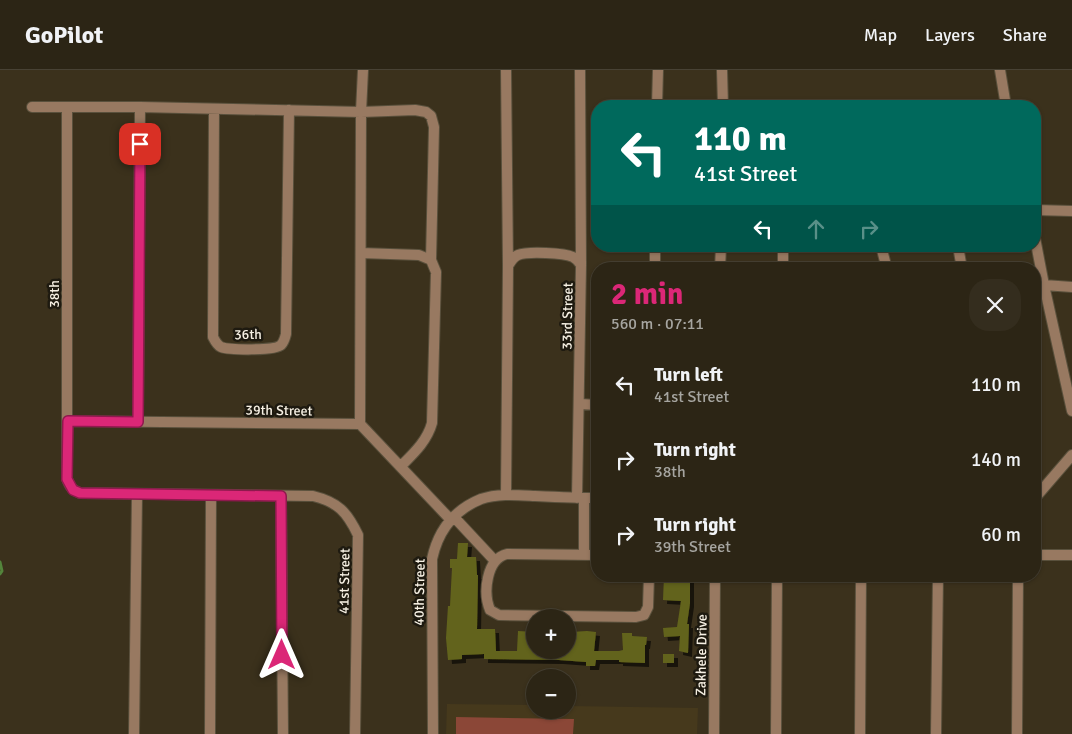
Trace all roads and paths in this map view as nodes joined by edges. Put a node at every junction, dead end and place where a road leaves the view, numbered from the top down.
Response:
1 (363, 70) edge
2 (506, 70) edge
3 (580, 70) edge
4 (658, 70) edge
5 (722, 70) edge
6 (1000, 70) edge
7 (658, 100) edge
8 (722, 100) edge
9 (1005, 100) edge
10 (32, 107) dead end
11 (140, 107) junction
12 (67, 108) junction
13 (214, 109) junction
14 (289, 110) junction
15 (360, 112) junction
16 (1041, 210) edge
17 (1072, 211) edge
18 (361, 253) junction
19 (431, 260) junction
20 (581, 265) junction
21 (508, 266) junction
22 (1041, 269) edge
23 (1044, 285) junction
24 (1072, 287) edge
25 (580, 404) junction
26 (591, 405) edge
27 (1072, 412) edge
28 (68, 421) junction
29 (138, 422) junction
30 (360, 424) junction
31 (1072, 455) edge
32 (401, 466) junction
33 (67, 479) joint
34 (1041, 491) edge
35 (137, 494) junction
36 (211, 495) junction
37 (506, 495) junction
38 (281, 496) junction
39 (580, 498) junction
40 (591, 498) edge
41 (452, 518) junction
42 (584, 554) junction
43 (591, 554) edge
44 (1041, 554) edge
45 (1072, 555) edge
46 (495, 561) junction
47 (649, 582) edge
48 (716, 582) edge
49 (777, 582) edge
50 (861, 582) edge
51 (938, 582) edge
52 (1018, 582) edge
53 (134, 734) edge
54 (210, 734) edge
55 (282, 734) edge
56 (355, 734) edge
57 (434, 734) edge
58 (714, 734) edge
59 (776, 734) edge
60 (860, 734) edge
61 (936, 734) edge
62 (1017, 734) edge

1 - 15 street
2 - 21 street
3 - 20 street
4 - 7 street
5 - 8 street
6 - 9 street
10 - 12 street
11 - 12 street
11 - 13 street
11 - 29 street
12 - 28 street, 38th
13 - 14 street
13 - 14 street, 36th
14 - 15 street
15 - 18 street
15 - 19 street
16 - 17 street
18 - 19 street
18 - 30 street
19 - 32 street
20 - 21 street, 33rd Street
20 - 25 street, 33rd Street
21 - 37 street
22 - 23 street
23 - 24 street
23 - 27 street
25 - 26 street
25 - 39 street, 33rd Street
28 - 29 street, 39th Street
28 - 33 street, 38th
29 - 30 street, 39th Street
30 - 32 street
31 - 34 street
32 - 41 street
33 - 35 street, 41st Street
35 - 36 street, 41st Street
35 - 53 street
36 - 38 street, 41st Street
36 - 54 street
37 - 39 street, 40th Street
37 - 41 street, 40th Street
38 - 55 street
38 - 56 street, 41st Street
39 - 40 street, 40th Street
39 - 42 street, 33rd Street
41 - 46 street
41 - 57 street, 40th Street
42 - 43 street
42 - 46 street
44 - 45 street
46 - 47 street
48 - 58 street, Zakhele Drive
49 - 59 street
50 - 60 street
51 - 61 street
52 - 62 street

